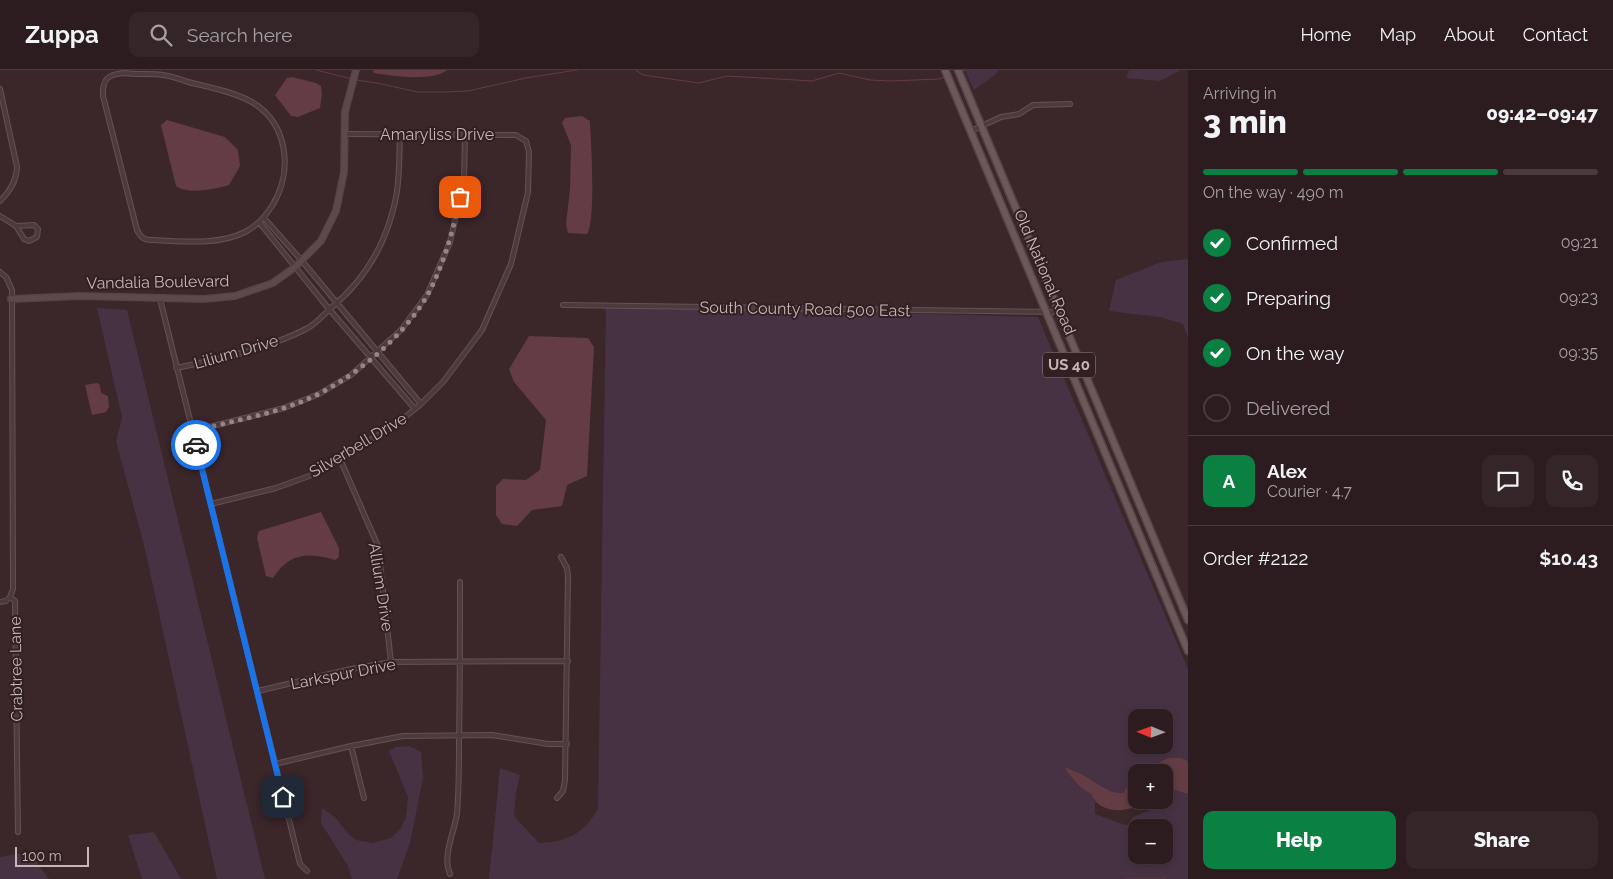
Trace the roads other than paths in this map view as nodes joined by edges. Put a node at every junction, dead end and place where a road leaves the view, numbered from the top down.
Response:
1 (958, 70) edge
2 (947, 74) edge
3 (354, 76) edge
4 (0, 89) edge
5 (1070, 104) dead end
6 (980, 126) junction
7 (971, 131) junction
8 (345, 134) junction
9 (400, 134) junction
10 (465, 134) junction
11 (526, 141) joint
12 (0, 201) edge
13 (0, 216) edge
14 (264, 218) junction
15 (258, 222) junction
16 (16, 226) junction
17 (302, 261) junction
18 (295, 267) junction
19 (0, 272) edge
20 (12, 299) junction
21 (160, 299) junction
22 (337, 303) junction
23 (563, 305) dead end
24 (329, 309) junction
25 (1046, 312) junction
26 (1060, 312) junction
27 (378, 352) junction
28 (372, 358) junction
29 (176, 368) junction
30 (421, 404) junction
31 (415, 409) junction
32 (193, 431) junction
33 (340, 460) junction
34 (211, 504) junction
35 (561, 557) dead end
36 (460, 582) dead end
37 (10, 597) junction
38 (0, 602) edge
39 (1188, 620) edge
40 (1188, 651) edge
41 (460, 661) junction
42 (568, 661) junction
43 (391, 662) junction
44 (258, 691) junction
45 (459, 736) junction
46 (567, 744) junction
47 (351, 746) junction
48 (275, 764) junction
49 (364, 798) dead end
50 (557, 798) dead end
51 (18, 832) dead end
52 (307, 871) dead end
53 (450, 874) dead end

1 - 6 main road, Old National Road / US 40
2 - 7 main road, Old National Road / US 40
3 - 8 street, Vandalia Boulevard
4 - 12 street
5 - 6 street
6 - 7 street
6 - 26 main road, Old National Road / US 40
7 - 25 main road, Old National Road / US 40
8 - 9 street, Amaryliss Drive
8 - 17 street, Vandalia Boulevard
9 - 10 street, Amaryliss Drive
9 - 22 street, Lilium Drive
10 - 11 street, Amaryliss Drive
10 - 27 street
11 - 30 street, Silverbell Drive
13 - 16 street
14 - 15 street
14 - 15 street
14 - 17 street
15 - 18 street
16 - 16 street
17 - 18 street, Vandalia Boulevard
17 - 22 street
18 - 21 street, Vandalia Boulevard
18 - 24 street
19 - 20 street, Crabtree Lane
20 - 21 street, Vandalia Boulevard
20 - 37 street, Crabtree Lane
21 - 29 street
22 - 24 street, Lilium Drive
22 - 27 street
23 - 25 street, South County Road 500 East
24 - 28 street
24 - 29 street, Lilium Drive
25 - 26 street, South County Road 500 East
25 - 40 main road, Old National Road / US 40
26 - 39 main road, Old National Road / US 40
27 - 28 street
27 - 30 street
28 - 31 street
28 - 32 street
29 - 32 street
30 - 31 street, Silverbell Drive
31 - 33 street, Silverbell Drive
32 - 34 street
33 - 34 street, Silverbell Drive
33 - 43 street, Allium Drive
34 - 44 street
35 - 42 street
36 - 41 street
37 - 38 street
37 - 51 street, Crabtree Lane
41 - 42 street, Larkspur Drive
41 - 43 street, Larkspur Drive
41 - 45 street
42 - 46 street
43 - 44 street, Larkspur Drive
44 - 48 street
45 - 46 street
45 - 47 street
45 - 53 street
46 - 50 street
47 - 48 street
47 - 49 street
48 - 52 street

